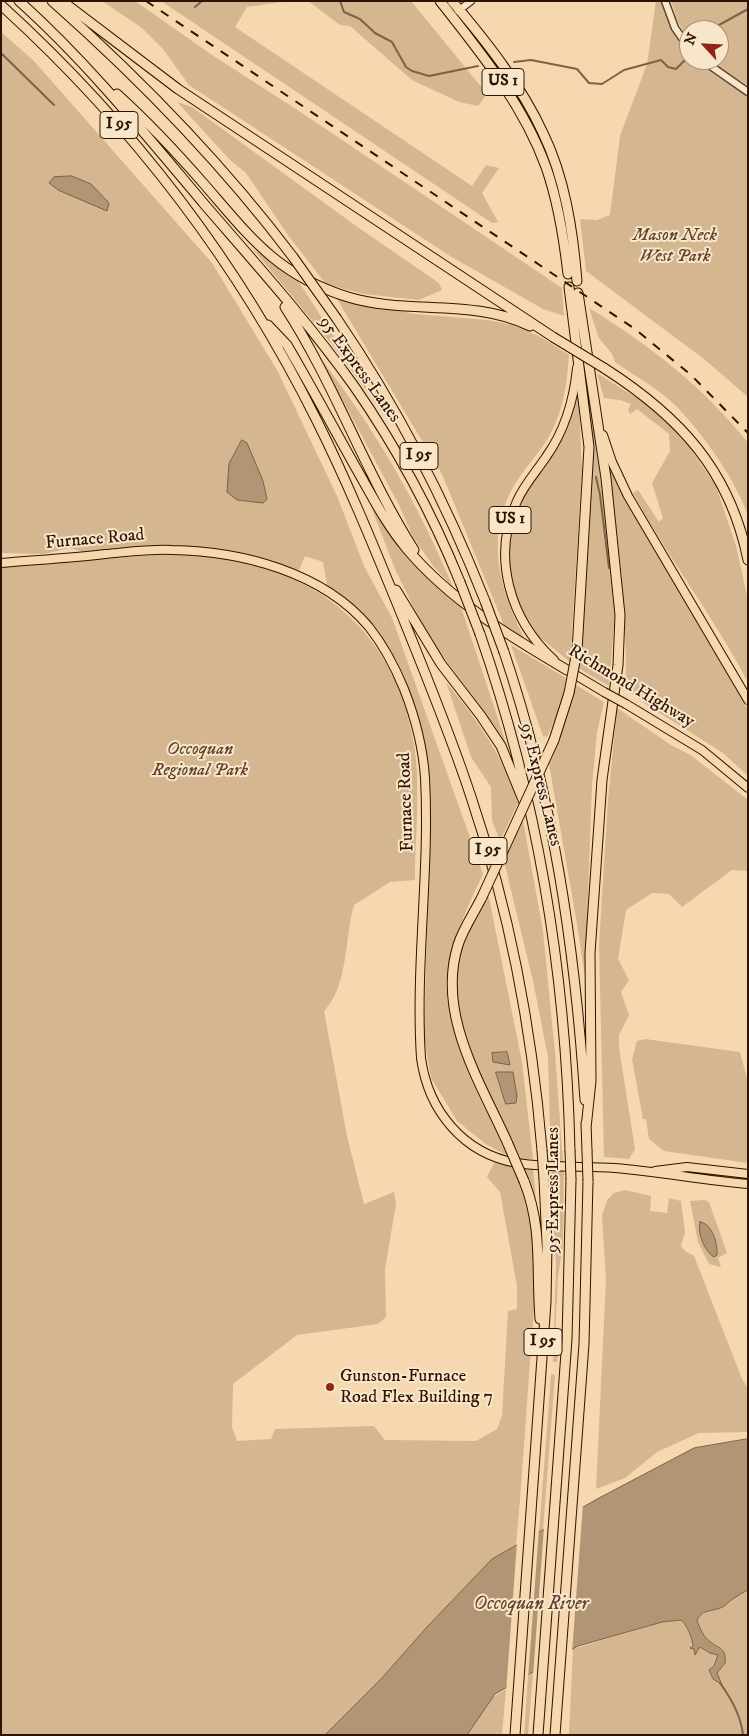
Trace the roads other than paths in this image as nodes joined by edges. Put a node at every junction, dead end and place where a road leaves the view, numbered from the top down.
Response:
1 (19, 1) edge
2 (52, 1) edge
3 (62, 1) edge
4 (440, 1) edge
5 (452, 1) edge
6 (471, 1) edge
7 (665, 1) edge
8 (1, 5) edge
9 (456, 13) junction
10 (679, 35) edge
11 (87, 68) junction
12 (716, 70) edge
13 (748, 92) edge
14 (568, 274) dead end
15 (266, 276) junction
16 (577, 281) dead end
17 (569, 288) dead end
18 (578, 293) dead end
19 (259, 316) junction
20 (553, 337) junction
21 (577, 364) junction
22 (596, 412) junction
23 (748, 560) edge
24 (1, 563) edge
25 (382, 566) junction
26 (446, 588) junction
27 (567, 670) junction
28 (748, 700) edge
29 (748, 788) edge
30 (539, 844) junction
31 (586, 1128) junction
32 (652, 1172) junction
33 (748, 1174) edge
34 (748, 1184) edge
35 (542, 1355) junction
36 (513, 1735) edge
37 (536, 1735) edge
38 (557, 1735) edge

1 - 11 highway, 95 Express Lanes
2 - 31 highway, I 95, bridge
3 - 20 highway
4 - 9 highway, US 1
5 - 9 highway, US 1
6 - 9 street
7 - 10 street
8 - 19 highway, I 95
9 - 14 highway, US 1
9 - 16 highway, US 1
11 - 15 highway, 95 Express Lanes
11 - 20 highway
12 - 13 street
15 - 26 highway
15 - 30 highway, 95 Express Lanes, bridge
17 - 21 highway, Richmond Highway / US 1
18 - 22 highway
19 - 25 highway, I 95
19 - 26 highway
20 - 23 highway, bridge
21 - 27 main road, Richmond Highway / US 1
21 - 35 highway, bridge
22 - 28 main road
22 - 31 highway
24 - 32 main road, Furnace Road
25 - 30 highway
25 - 35 highway, I 95, bridge
26 - 27 highway
27 - 29 main road, Richmond Highway / US 1, bridge
30 - 37 highway, 95 Express Lanes, bridge
31 - 38 highway, I 95, bridge
32 - 33 main road, Furnace Road
32 - 34 main road, Furnace Road
35 - 36 highway, I 95

